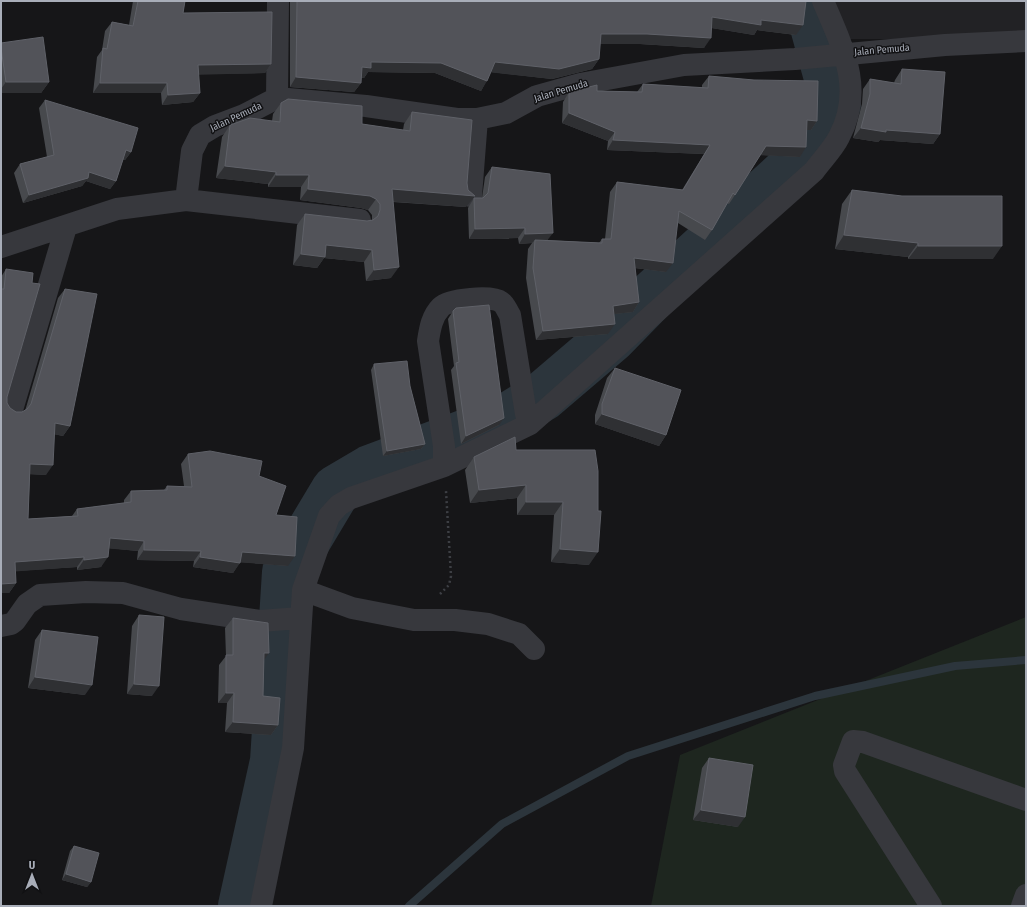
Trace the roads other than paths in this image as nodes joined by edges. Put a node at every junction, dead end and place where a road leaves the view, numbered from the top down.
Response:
1 (278, 1) edge
2 (823, 1) edge
3 (1026, 41) edge
4 (841, 54) junction
5 (277, 98) junction
6 (477, 119) junction
7 (471, 196) edge
8 (186, 200) junction
9 (360, 220) edge
10 (66, 227) junction
11 (1, 247) edge
12 (12, 410) edge
13 (527, 414) junction
14 (443, 447) junction
15 (303, 590) junction
16 (295, 619) junction
17 (1, 626) edge
18 (534, 649) dead end
19 (1026, 800) edge
20 (1026, 895) edge
21 (261, 906) edge
22 (931, 906) edge
23 (1022, 906) edge

1 - 5 street
2 - 4 street
3 - 4 street, Jalan Pemuda
4 - 6 street, Jalan Pemuda
4 - 13 street
5 - 6 street, Jalan Pemuda
5 - 8 street, Jalan Pemuda
6 - 7 street
8 - 9 street
8 - 10 street
10 - 11 street
10 - 12 street
13 - 14 street
13 - 14 street
14 - 15 street
15 - 16 street
15 - 18 street
16 - 17 street
16 - 21 street
19 - 22 street
20 - 23 street

